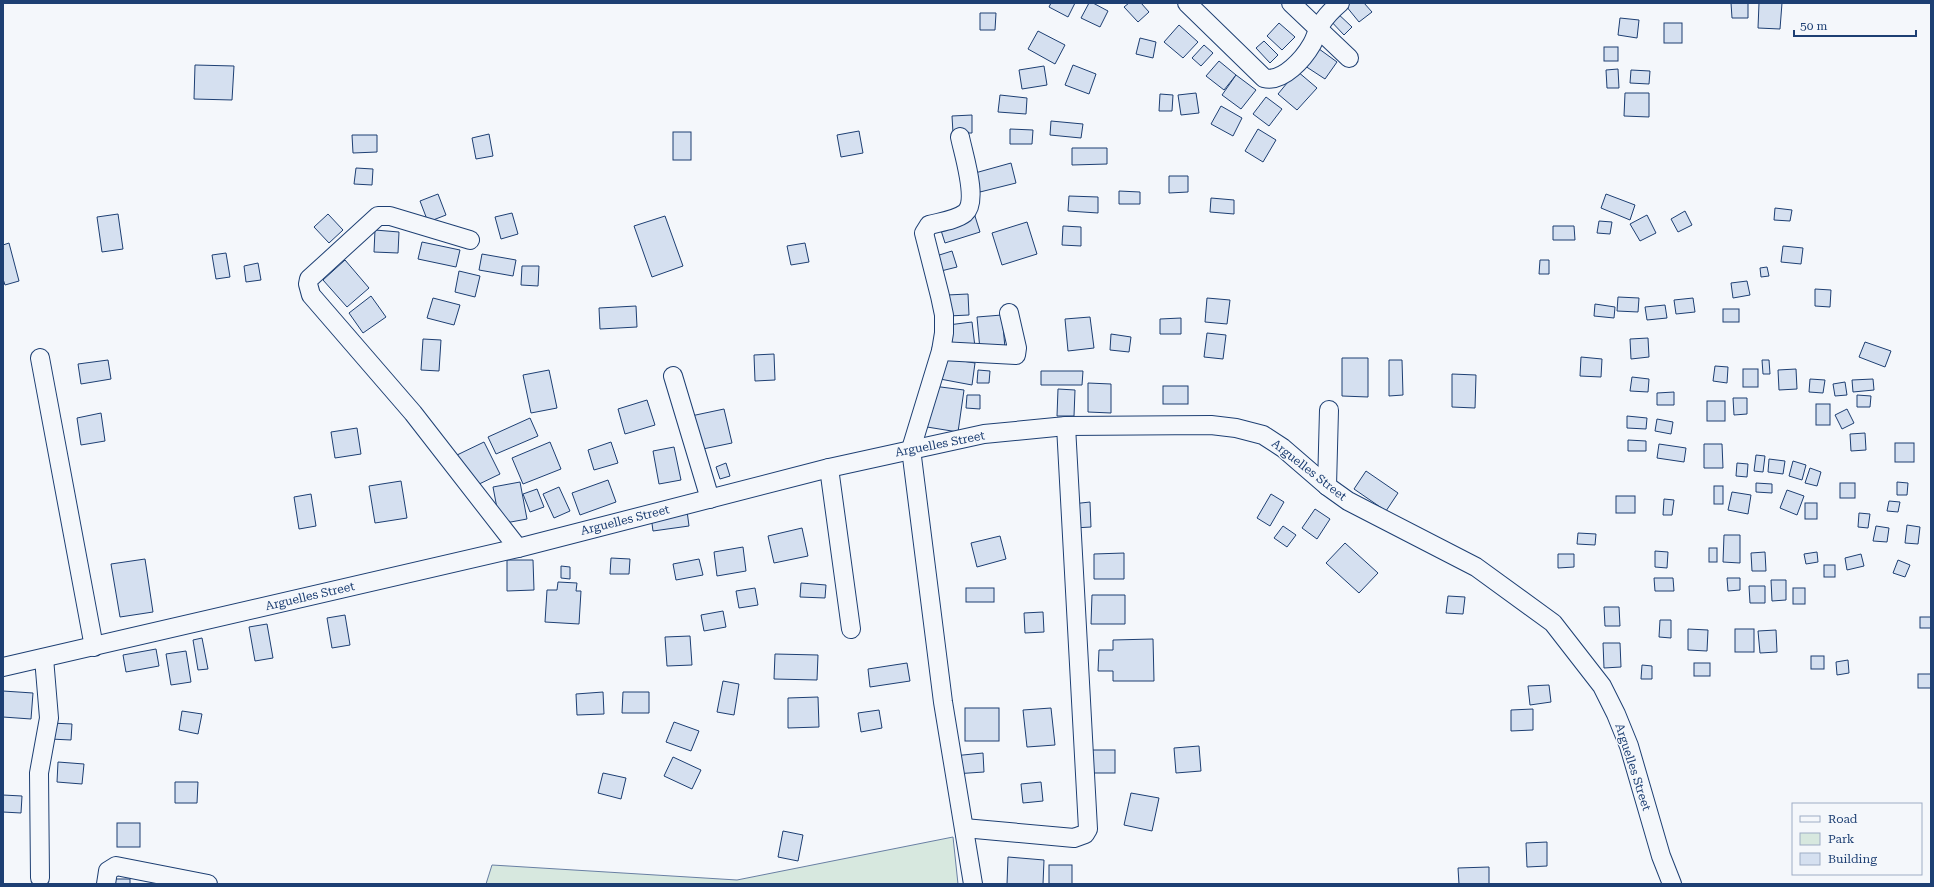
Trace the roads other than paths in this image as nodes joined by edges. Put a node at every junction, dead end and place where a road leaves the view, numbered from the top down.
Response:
1 (1187, 3) edge
2 (1291, 3) edge
3 (1340, 3) edge
4 (1318, 30) junction
5 (1348, 58) dead end
6 (960, 137) dead end
7 (470, 240) dead end
8 (1009, 313) dead end
9 (941, 351) junction
10 (40, 358) dead end
11 (673, 376) dead end
12 (1329, 410) dead end
13 (1066, 426) junction
14 (911, 449) junction
15 (829, 468) junction
16 (1327, 486) junction
17 (710, 498) junction
18 (518, 548) junction
19 (851, 629) dead end
20 (94, 647) junction
21 (44, 658) junction
22 (3, 666) edge
23 (964, 828) junction
24 (40, 878) dead end
25 (106, 884) edge
26 (208, 884) edge
27 (972, 884) edge
28 (1672, 884) edge

1 - 4 street
2 - 4 street
3 - 4 street
4 - 5 street
6 - 9 street
7 - 18 street
8 - 9 street
9 - 14 street
10 - 20 street
11 - 17 street
12 - 16 street
13 - 14 street, Arguelles Street
13 - 16 street, Arguelles Street
13 - 23 street
14 - 15 street, Arguelles Street
14 - 23 street
15 - 17 street, Arguelles Street
15 - 19 street
16 - 28 street, Arguelles Street
17 - 18 street, Arguelles Street
18 - 20 street, Arguelles Street
20 - 21 street, Arguelles Street
21 - 22 street, Arguelles Street
21 - 24 street
23 - 27 street
25 - 26 street

